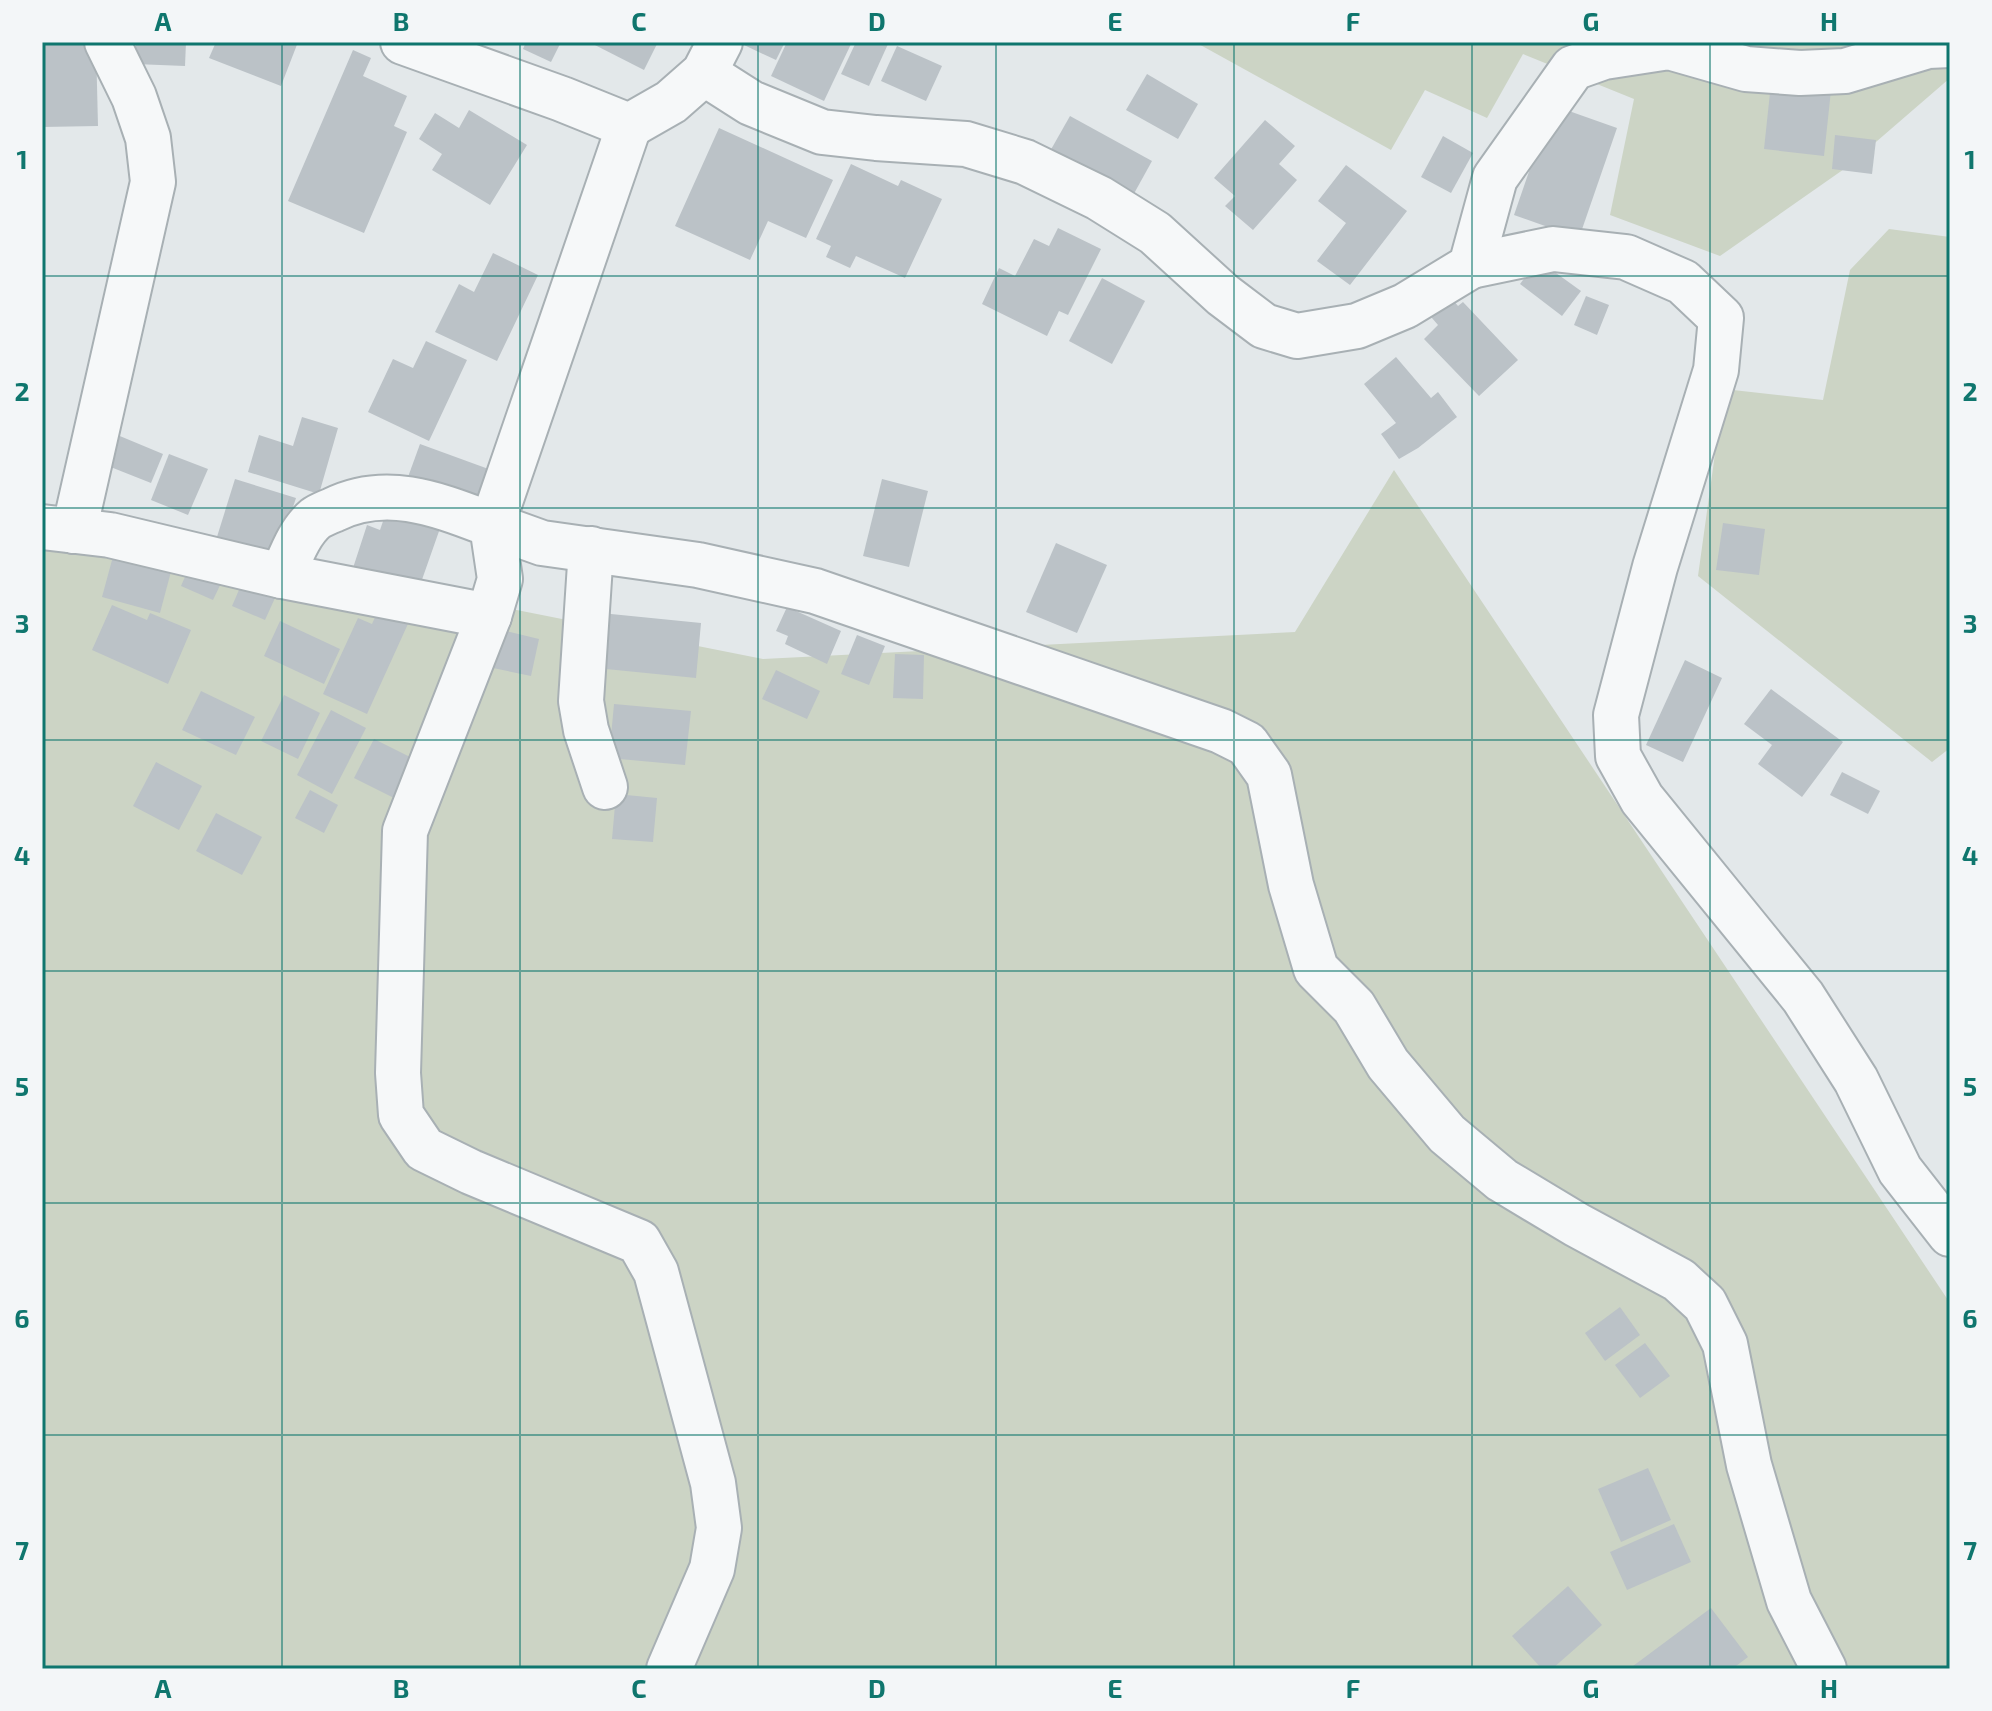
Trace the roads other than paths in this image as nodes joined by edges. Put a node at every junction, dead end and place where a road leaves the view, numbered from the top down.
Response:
1 (107, 42) edge
2 (403, 42) edge
3 (1950, 45) edge
4 (712, 57) edge
5 (629, 126) junction
6 (1471, 266) junction
7 (492, 525) junction
8 (58, 529) edge
9 (591, 549) junction
10 (282, 576) junction
11 (489, 616) junction
12 (605, 787) dead end
13 (1950, 1234) edge
14 (669, 1669) edge
15 (1824, 1669) edge

1 - 8 street
2 - 5 street
3 - 6 street
4 - 5 street
4 - 6 street
5 - 7 street
6 - 13 street
7 - 9 street
7 - 10 street
7 - 11 street
8 - 10 street
9 - 12 street
9 - 15 street
10 - 11 street
11 - 14 street

